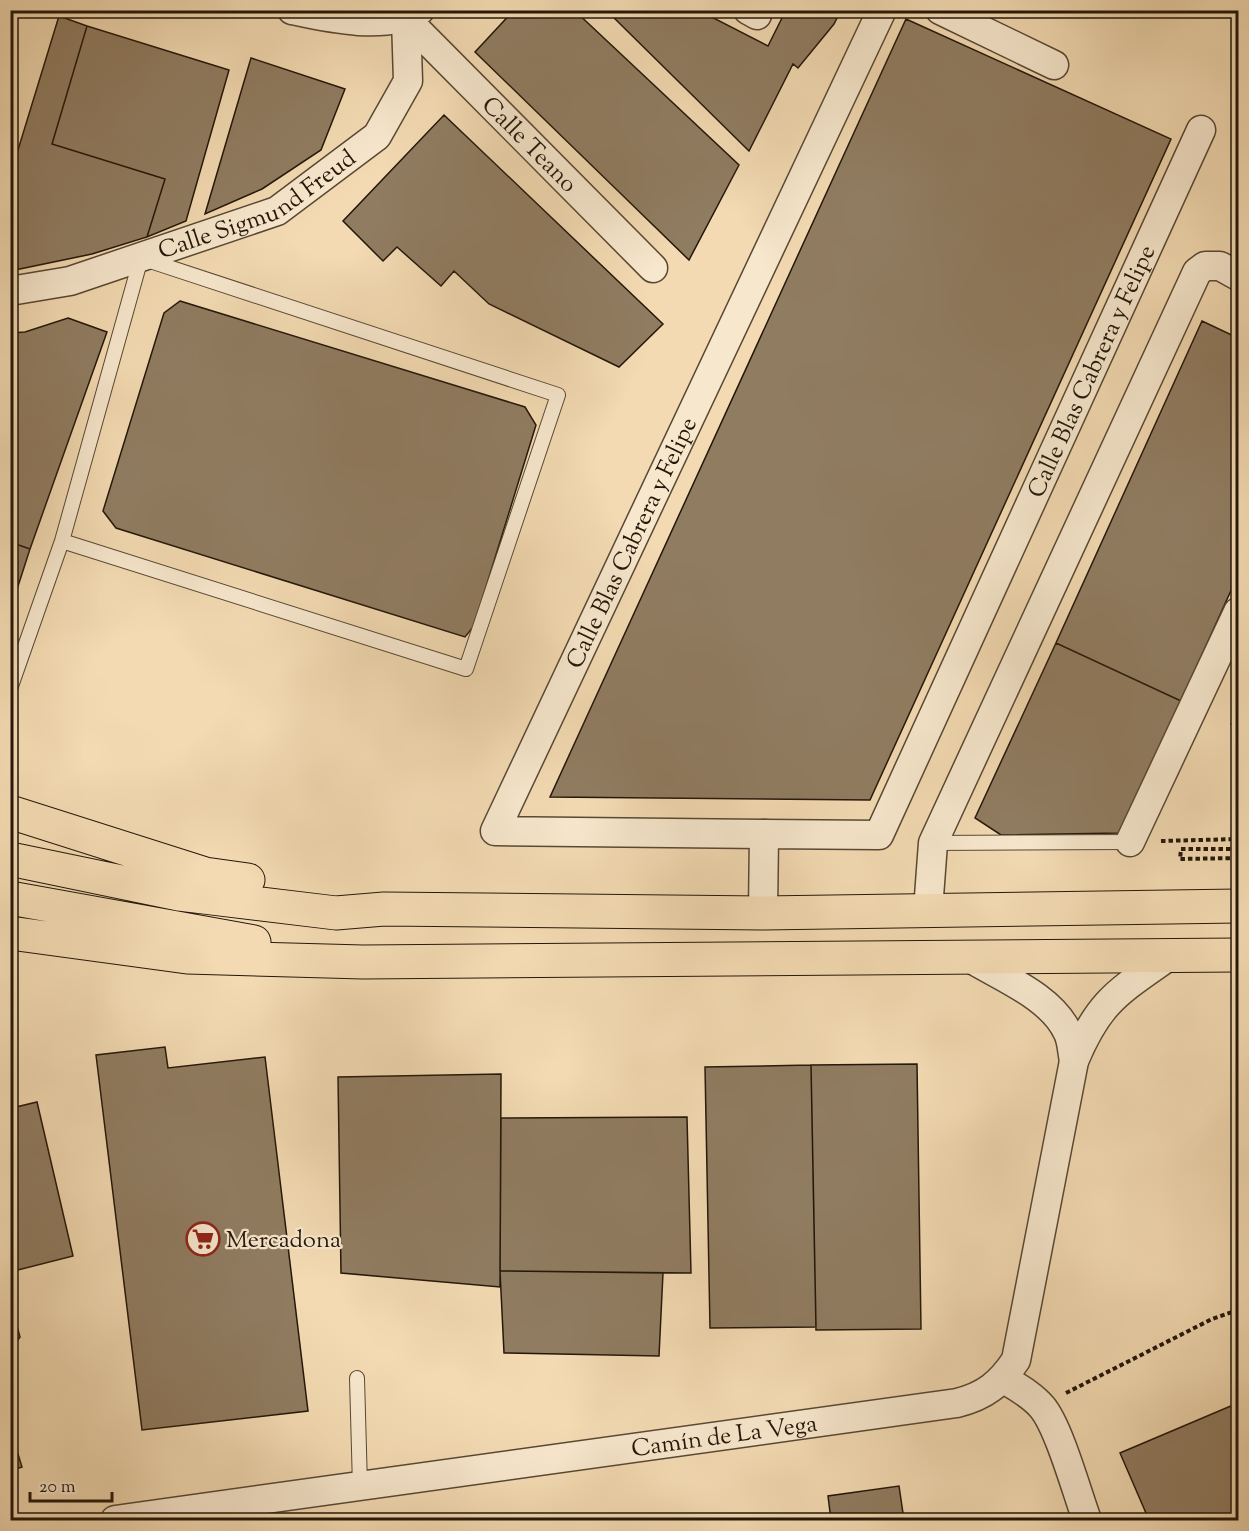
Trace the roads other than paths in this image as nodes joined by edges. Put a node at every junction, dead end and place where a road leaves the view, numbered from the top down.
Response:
1 (292, 10) edge
2 (882, 10) edge
3 (940, 10) edge
4 (413, 15) edge
5 (1054, 65) dead end
6 (1201, 130) dead end
7 (141, 258) junction
8 (653, 268) dead end
9 (1239, 276) edge
10 (10, 291) edge
11 (62, 541) junction
12 (1239, 612) edge
13 (10, 689) edge
14 (10, 795) edge
15 (22, 816) edge
16 (764, 834) junction
17 (1132, 837) joint
18 (933, 843) junction
19 (10, 859) edge
20 (10, 898) edge
21 (1239, 906) edge
22 (384, 909) junction
23 (928, 910) junction
24 (763, 913) junction
25 (10, 933) edge
26 (1169, 956) junction
27 (1239, 956) edge
28 (970, 958) junction
29 (363, 962) junction
30 (1074, 1061) junction
31 (357, 1378) dead end
32 (1004, 1379) junction
33 (360, 1486) junction
34 (115, 1521) edge
35 (1087, 1521) edge

1 - 4 street
2 - 16 street, Calle Blas Cabrera y Felipe
3 - 5 street
4 - 7 street, Calle Sigmund Freud
4 - 8 street, Calle Teano
6 - 16 street, Calle Blas Cabrera y Felipe
7 - 10 street, Calle Sigmund Freud
7 - 11 lane
7 - 11 lane
9 - 18 street
11 - 13 lane
12 - 17 street
14 - 15 lane
15 - 22 highway
16 - 24 street
17 - 18 lane
18 - 23 street
19 - 22 highway
20 - 29 highway
21 - 23 highway
22 - 24 highway
23 - 24 highway
25 - 29 highway
26 - 27 highway
26 - 28 highway
26 - 30 street, Camín de La Vega
28 - 29 highway
28 - 30 street, Camín de La Vega
30 - 32 street, Camín de La Vega
31 - 33 lane
32 - 33 street, Camín de La Vega
32 - 35 street
33 - 34 street, Camín de La Vega

